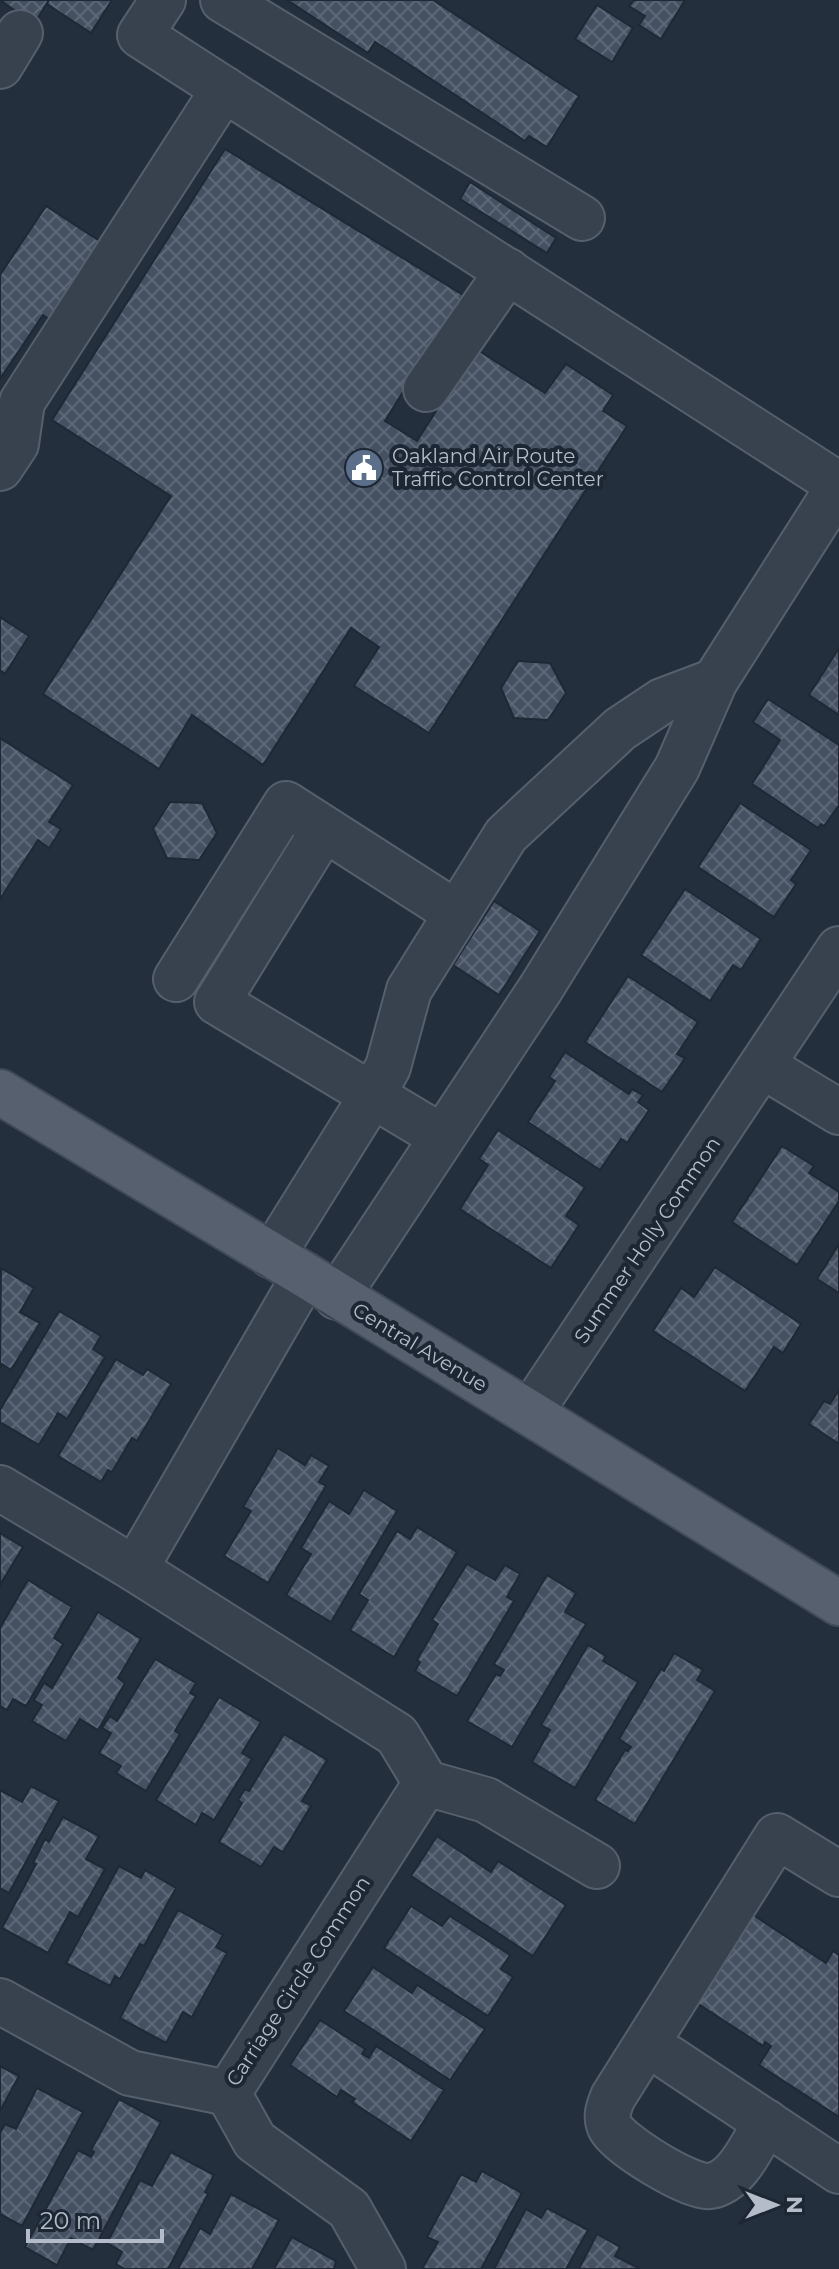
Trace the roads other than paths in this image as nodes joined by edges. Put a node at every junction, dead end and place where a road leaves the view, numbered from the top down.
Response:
1 (163, 0) edge
2 (223, 0) edge
3 (224, 89) junction
4 (582, 218) dead end
5 (508, 271) junction
6 (426, 389) dead end
7 (0, 468) edge
8 (839, 485) edge
9 (715, 681) junction
10 (324, 829) junction
11 (456, 913) junction
12 (839, 949) edge
13 (176, 979) dead end
14 (763, 1066) junction
15 (0, 1092) edge
16 (373, 1094) junction
17 (839, 1112) edge
18 (442, 1137) junction
19 (305, 1276) junction
20 (530, 1413) junction
21 (0, 1488) edge
22 (135, 1569) junction
23 (839, 1603) edge
24 (426, 1783) junction
25 (597, 1866) dead end
26 (839, 1874) edge
27 (0, 2001) edge
28 (669, 2058) dead end
29 (228, 2093) junction
30 (766, 2122) junction
31 (839, 2171) edge
32 (383, 2269) edge

1 - 3 street
2 - 4 street
3 - 5 street
3 - 7 street
5 - 6 street
5 - 8 street
8 - 9 street
9 - 11 street
9 - 18 street
10 - 11 street
10 - 13 street
10 - 16 street
11 - 16 street
12 - 14 street, Summer Holly Common
14 - 17 street
14 - 20 street, Summer Holly Common
15 - 19 main road, Central Avenue
16 - 18 street
16 - 19 street
18 - 19 street
19 - 20 main road, Central Avenue
19 - 22 street
20 - 23 main road, Central Avenue
21 - 22 street
22 - 24 street
24 - 25 street
24 - 29 street, Carriage Circle Common
26 - 30 street
27 - 29 street, Carriage Circle Common
28 - 30 street
29 - 32 street
30 - 31 street

